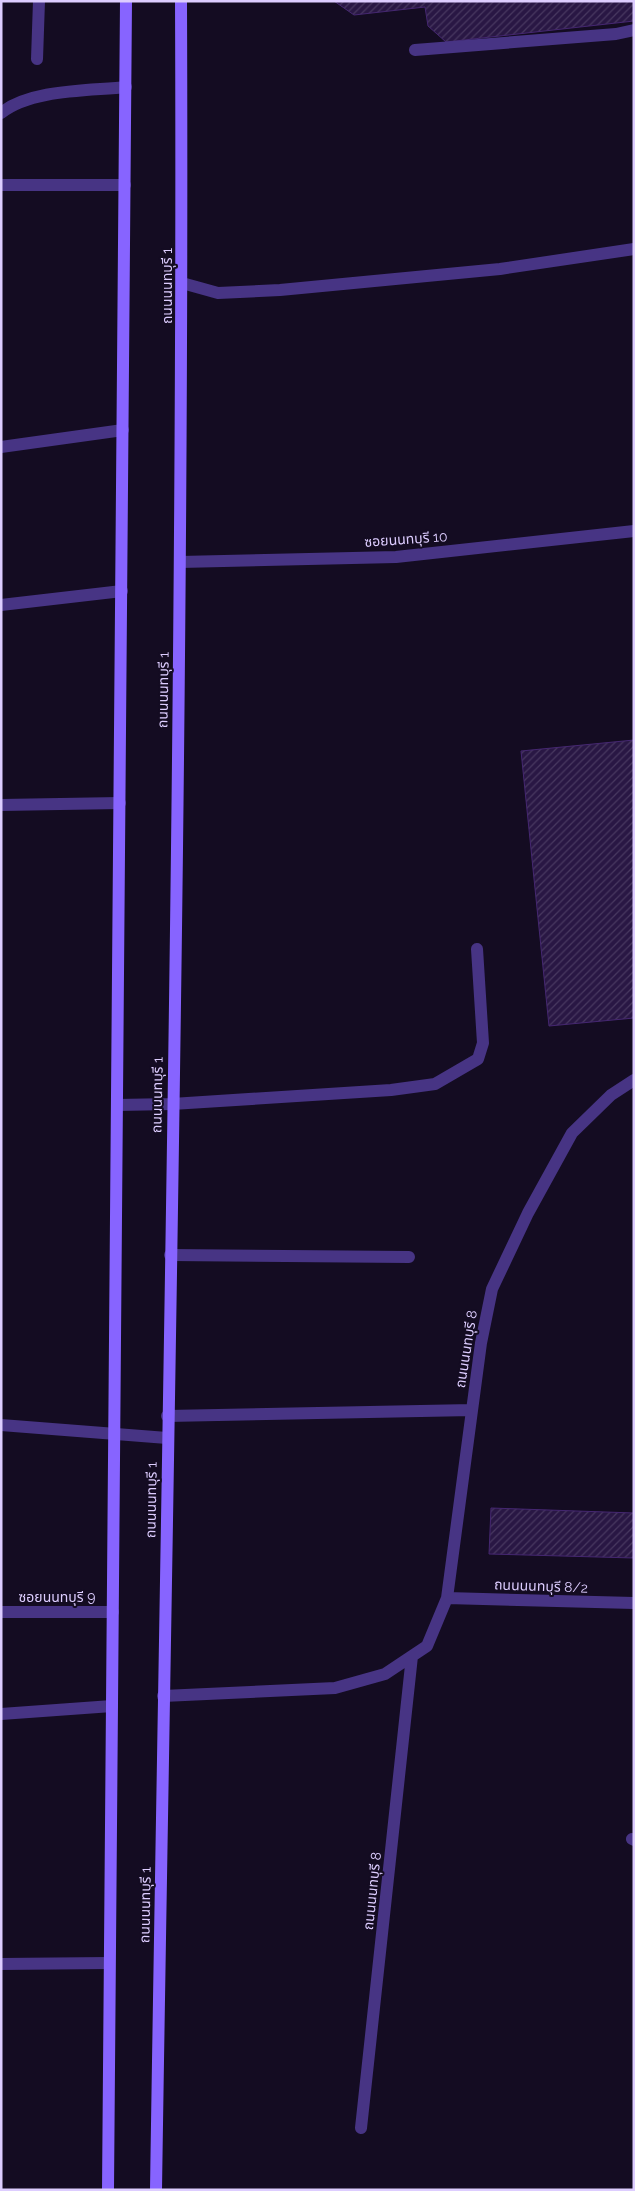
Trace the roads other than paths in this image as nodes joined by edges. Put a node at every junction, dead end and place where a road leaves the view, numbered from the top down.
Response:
1 (39, 1) edge
2 (126, 1) edge
3 (181, 1) edge
4 (634, 30) edge
5 (415, 50) dead end
6 (38, 59) dead end
7 (126, 87) junction
8 (1, 113) edge
9 (1, 185) edge
10 (125, 185) junction
11 (634, 249) edge
12 (182, 283) junction
13 (123, 430) junction
14 (1, 447) edge
15 (634, 530) edge
16 (180, 562) junction
17 (122, 591) junction
18 (1, 605) edge
19 (120, 803) junction
20 (1, 805) edge
21 (477, 949) dead end
22 (634, 1080) edge
23 (172, 1104) junction
24 (117, 1105) junction
25 (170, 1255) junction
26 (409, 1257) dead end
27 (472, 1410) junction
28 (167, 1416) junction
29 (1, 1425) edge
30 (115, 1433) junction
31 (167, 1438) junction
32 (448, 1598) junction
33 (634, 1603) edge
34 (1, 1612) edge
35 (113, 1612) junction
36 (412, 1656) junction
37 (163, 1696) junction
38 (112, 1706) junction
39 (1, 1714) edge
40 (1, 1964) edge
41 (109, 1964) junction
42 (362, 2128) dead end
43 (108, 2190) edge
44 (156, 2190) edge

1 - 6 street
2 - 7 main road
3 - 12 main road, ถนนนนทบุรี 1
4 - 5 street
7 - 8 street
7 - 10 main road
9 - 10 street
10 - 13 main road
11 - 12 street
12 - 16 main road, ถนนนนทบุรี 1
13 - 14 street
13 - 17 main road
15 - 16 street, ซอยนนทบุรี 10
16 - 23 main road, ถนนนนทบุรี 1
17 - 18 street
17 - 19 main road
19 - 20 street
19 - 24 main road
21 - 23 street
22 - 27 street, ถนนนนทบุรี 8
23 - 24 street
23 - 25 main road, ถนนนนทบุรี 1
24 - 30 main road
25 - 26 street
25 - 28 main road, ถนนนนทบุรี 1
27 - 28 street
27 - 32 street, ถนนนนทบุรี 8
28 - 31 main road, ถนนนนทบุรี 1
29 - 30 street
30 - 31 street
30 - 35 main road
31 - 37 main road, ถนนนนทบุรี 1
32 - 33 street, ถนนนนทบุรี 8/2
32 - 36 street, ถนนนนทบุรี 8
34 - 35 street, ซอยนนทบุรี 9
35 - 38 main road
36 - 37 street, ถนนนนทบุรี 8
36 - 42 street, ถนนนนทบุรี 8
37 - 44 main road, ถนนนนทบุรี 1
38 - 39 street
38 - 41 main road
40 - 41 street
41 - 43 main road

